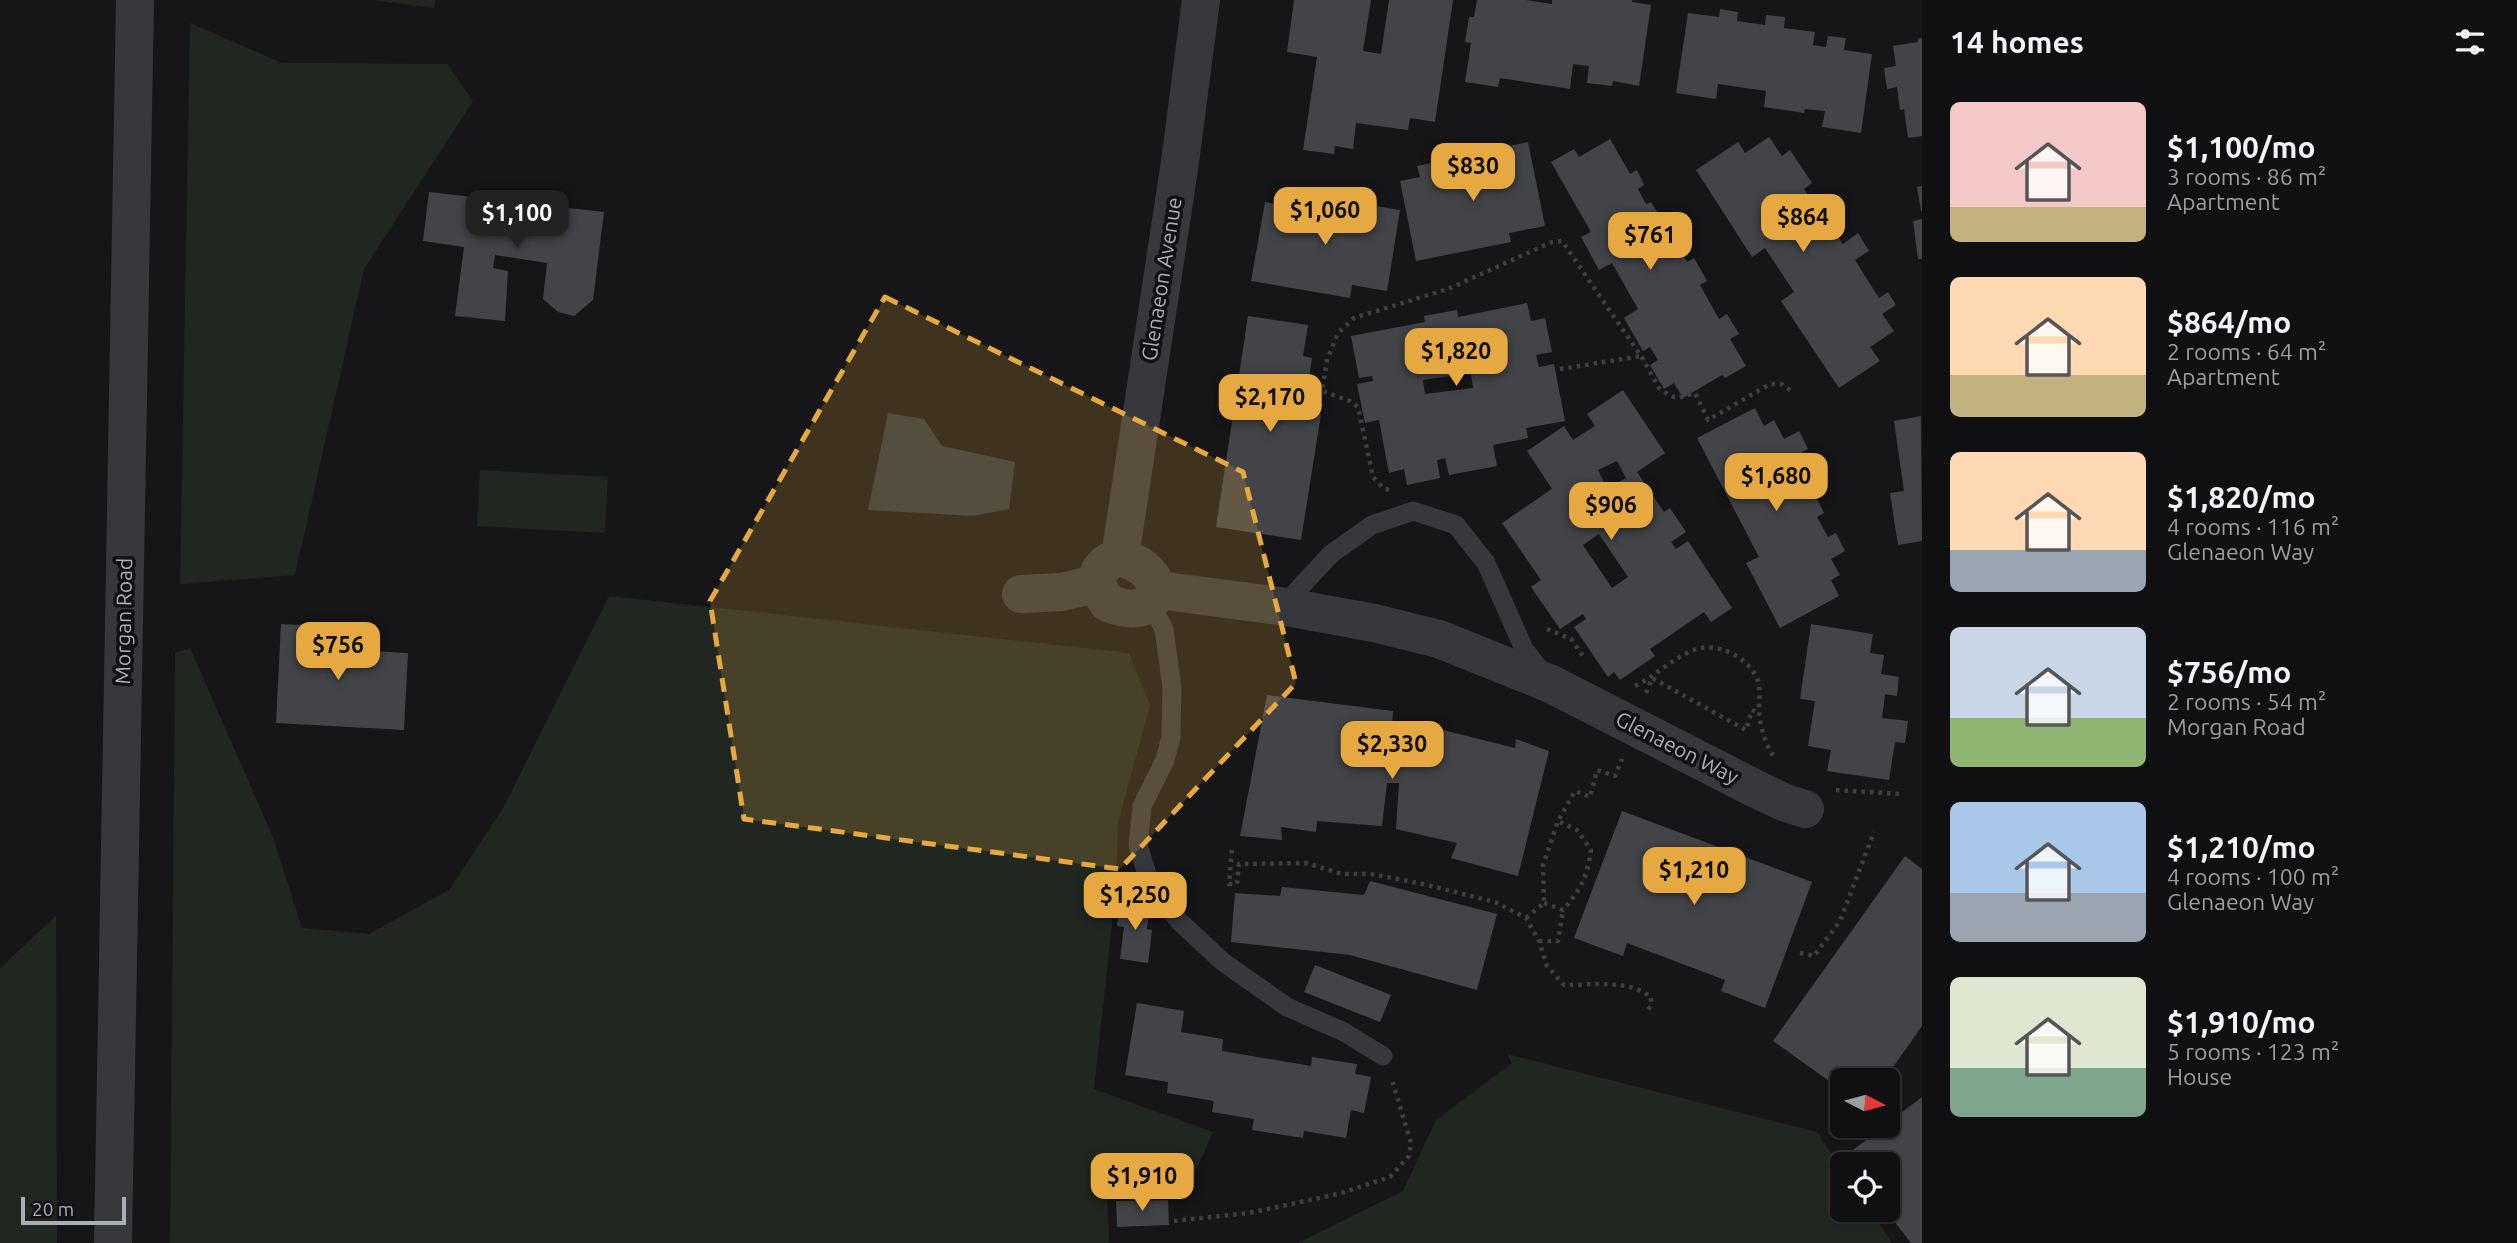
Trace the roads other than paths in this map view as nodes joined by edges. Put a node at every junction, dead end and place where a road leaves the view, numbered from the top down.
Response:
1 (135, 0) edge
2 (1201, 0) edge
3 (1107, 571) junction
4 (1021, 594) dead end
5 (1154, 597) junction
6 (1287, 607) junction
7 (1551, 684) junction
8 (1816, 799) road end
9 (1382, 1056) road end
10 (113, 1243) edge

1 - 10 street, Morgan Road
2 - 3 street, Glenaeon Avenue
3 - 4 street
3 - 5 street
5 - 6 street, Glenaeon Way
5 - 9 lane
6 - 7 street, Glenaeon Way
6 - 7 lane, Glenaeon Way
7 - 8 street, Glenaeon Way

